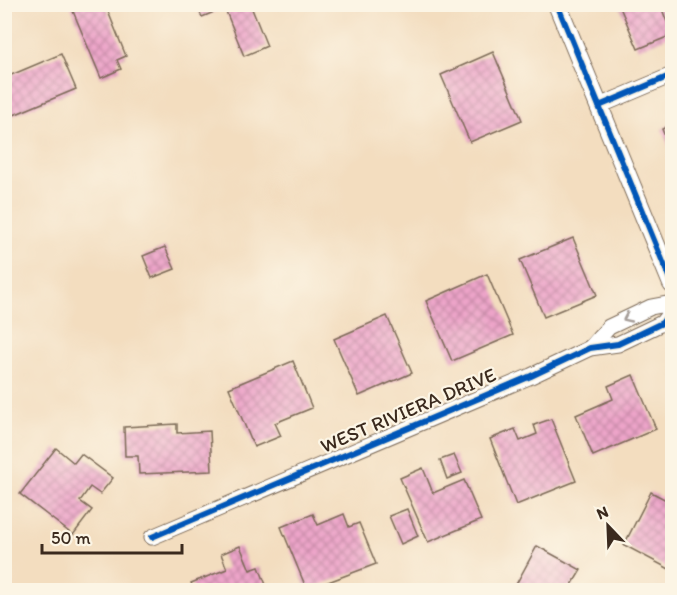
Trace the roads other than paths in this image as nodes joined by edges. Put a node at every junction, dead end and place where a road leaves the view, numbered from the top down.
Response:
1 (557, 4) edge
2 (672, 75) edge
3 (599, 106) junction
4 (672, 284) edge
5 (672, 303) edge
6 (672, 310) edge
7 (590, 348) junction
8 (152, 537) dead end

1 - 3 street
2 - 3 street
3 - 4 street
5 -> 7 street, WEST RIVIERA DRIVE
6 - 7 street, WEST RIVIERA DRIVE
7 - 8 street, WEST RIVIERA DRIVE

